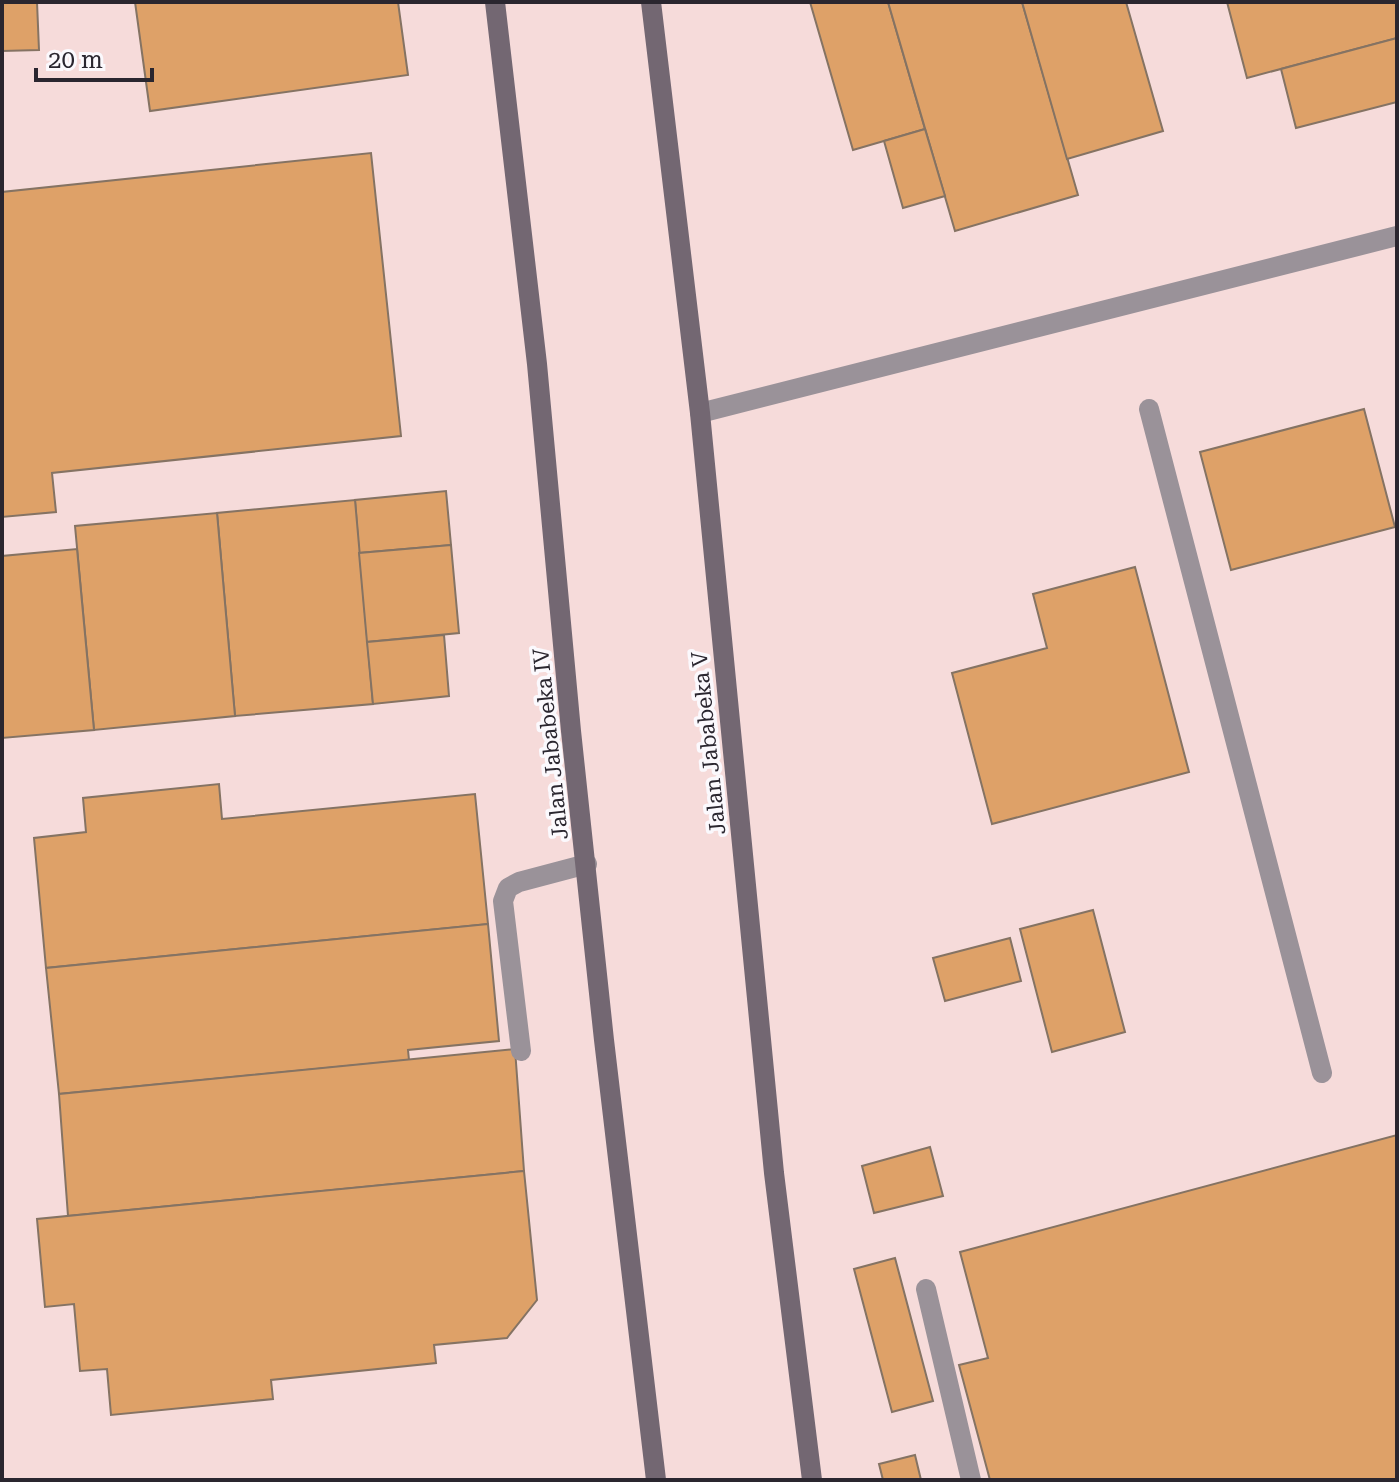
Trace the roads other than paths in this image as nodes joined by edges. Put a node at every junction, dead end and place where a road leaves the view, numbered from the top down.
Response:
1 (495, 2) edge
2 (651, 2) edge
3 (1397, 236) edge
4 (1149, 409) dead end
5 (700, 413) junction
6 (587, 864) junction
7 (521, 1051) dead end
8 (1322, 1073) dead end
9 (926, 1289) dead end
10 (656, 1480) edge
11 (812, 1480) edge
12 (971, 1480) edge

1 - 6 street, Jalan Jababeka IV
2 - 5 street, Jalan Jababeka V
3 - 5 street
4 - 8 street
5 - 11 street, Jalan Jababeka V
6 - 7 street
6 - 10 street, Jalan Jababeka IV
9 - 12 street

